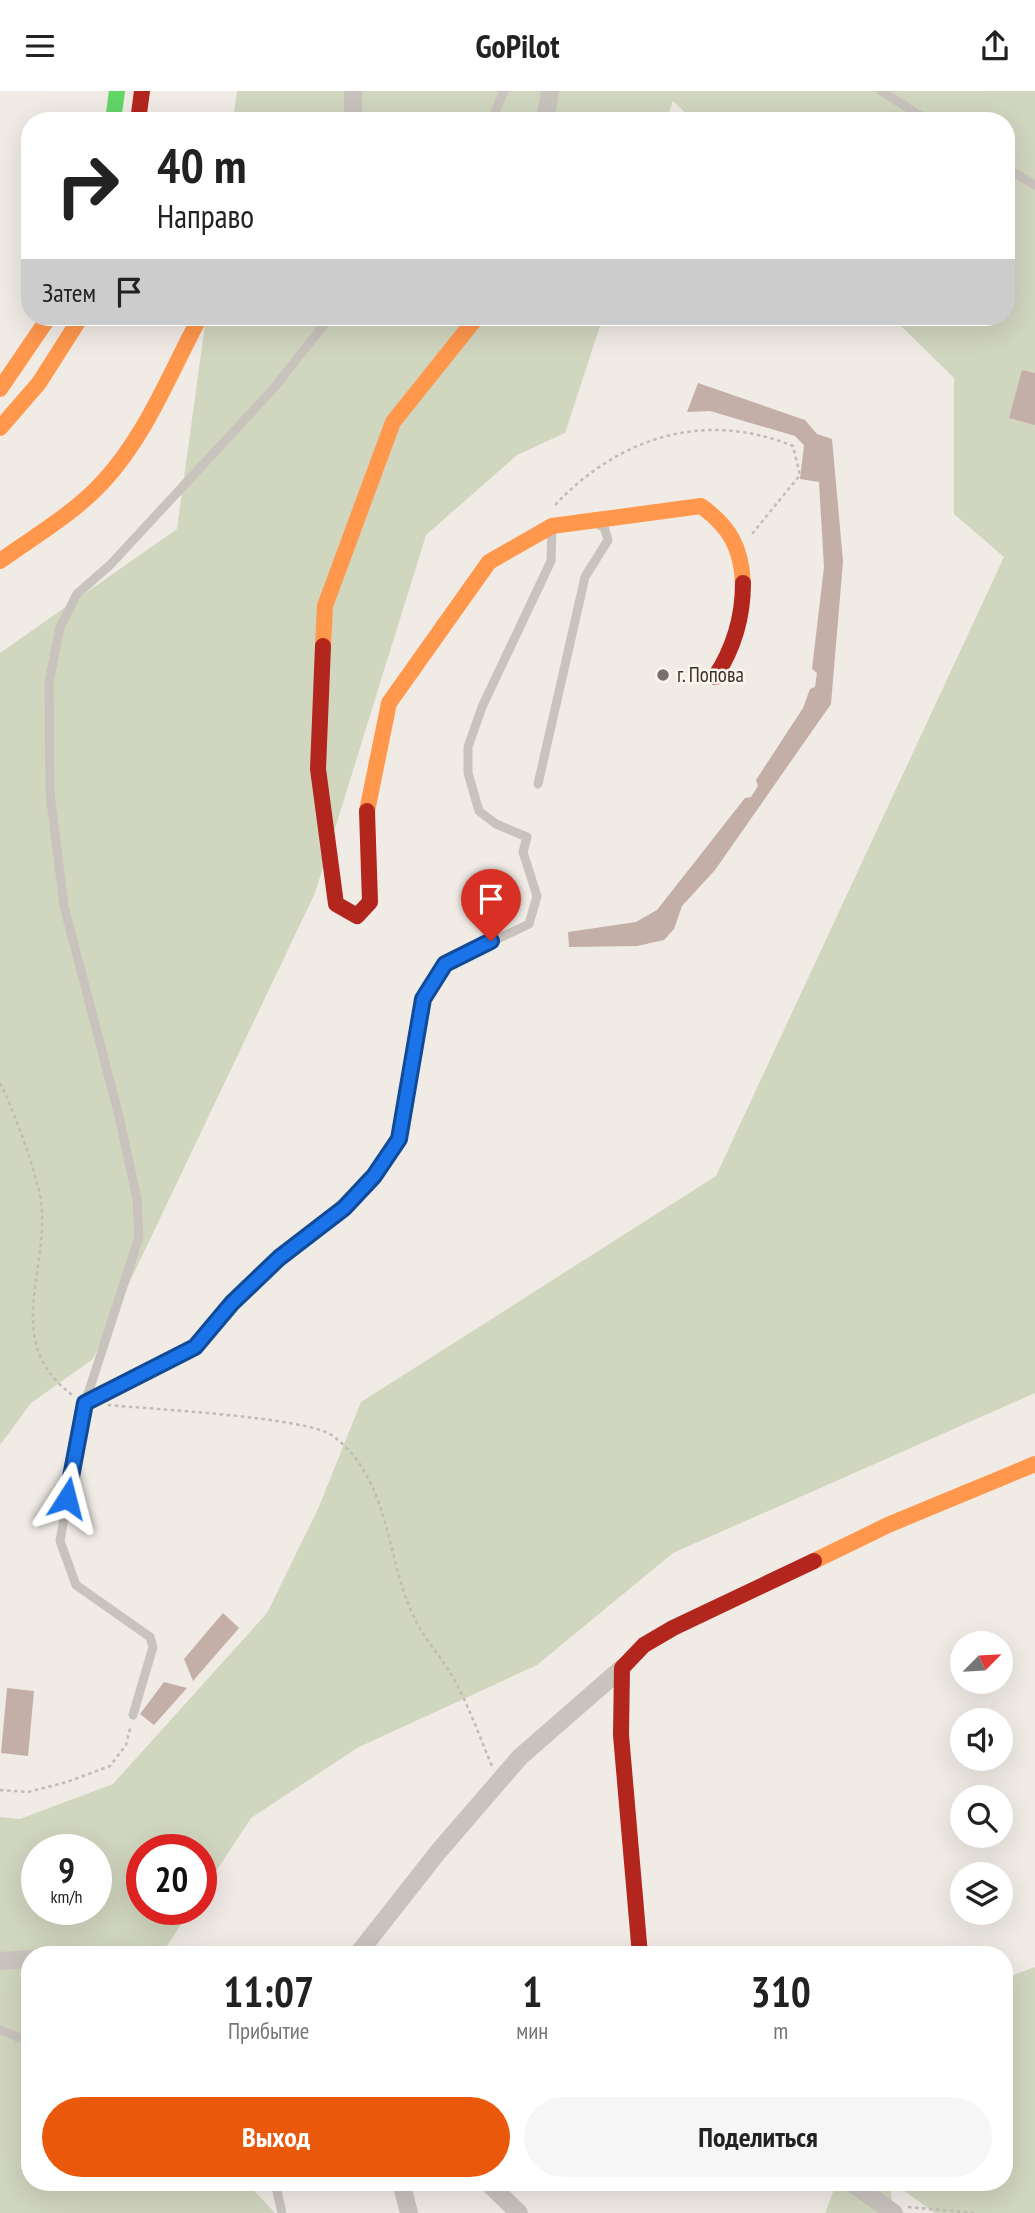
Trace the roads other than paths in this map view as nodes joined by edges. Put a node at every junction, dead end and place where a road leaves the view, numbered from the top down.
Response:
1 (117, 91) edge
2 (142, 91) edge
3 (353, 91) edge
4 (504, 91) edge
5 (550, 91) edge
6 (881, 91) edge
7 (114, 112) edge
8 (139, 112) edge
9 (353, 112) edge
10 (495, 112) edge
11 (546, 112) edge
12 (915, 112) edge
13 (1015, 174) edge
14 (1035, 185) edge
15 (43, 326) edge
16 (75, 326) edge
17 (195, 326) edge
18 (323, 326) edge
19 (470, 326) edge
20 (0, 389) edge
21 (0, 428) edge
22 (588, 520) junction
23 (552, 526) junction
24 (0, 561) edge
25 (715, 677) dead end
26 (538, 784) dead end
27 (85, 1403) junction
28 (1035, 1464) edge
29 (622, 1668) junction
30 (133, 1715) road end
31 (364, 1946) edge
32 (639, 1946) edge
33 (21, 1960) edge
34 (0, 1961) edge
35 (0, 2030) edge
36 (21, 2038) edge
37 (277, 2191) edge
38 (403, 2191) edge
39 (496, 2191) edge
40 (863, 2191) edge
41 (888, 2209) edge
42 (282, 2213) edge
43 (409, 2213) edge
44 (519, 2213) edge

1 - 7 main road
2 - 8 main road
3 - 9 street
4 - 10 lane
5 - 11 street
6 - 12 lane
13 - 14 lane
15 - 20 main road
16 - 21 main road
17 - 24 main road
18 - 27 lane
19 - 23 main road
22 - 23 main road
22 - 25 main road
22 - 26 lane
23 - 27 lane
27 - 30 lane
28 - 29 main road
29 - 31 street
29 - 32 main road
33 - 34 street
35 - 36 lane
37 - 42 lane
38 - 43 street
39 - 44 street
40 - 41 street

